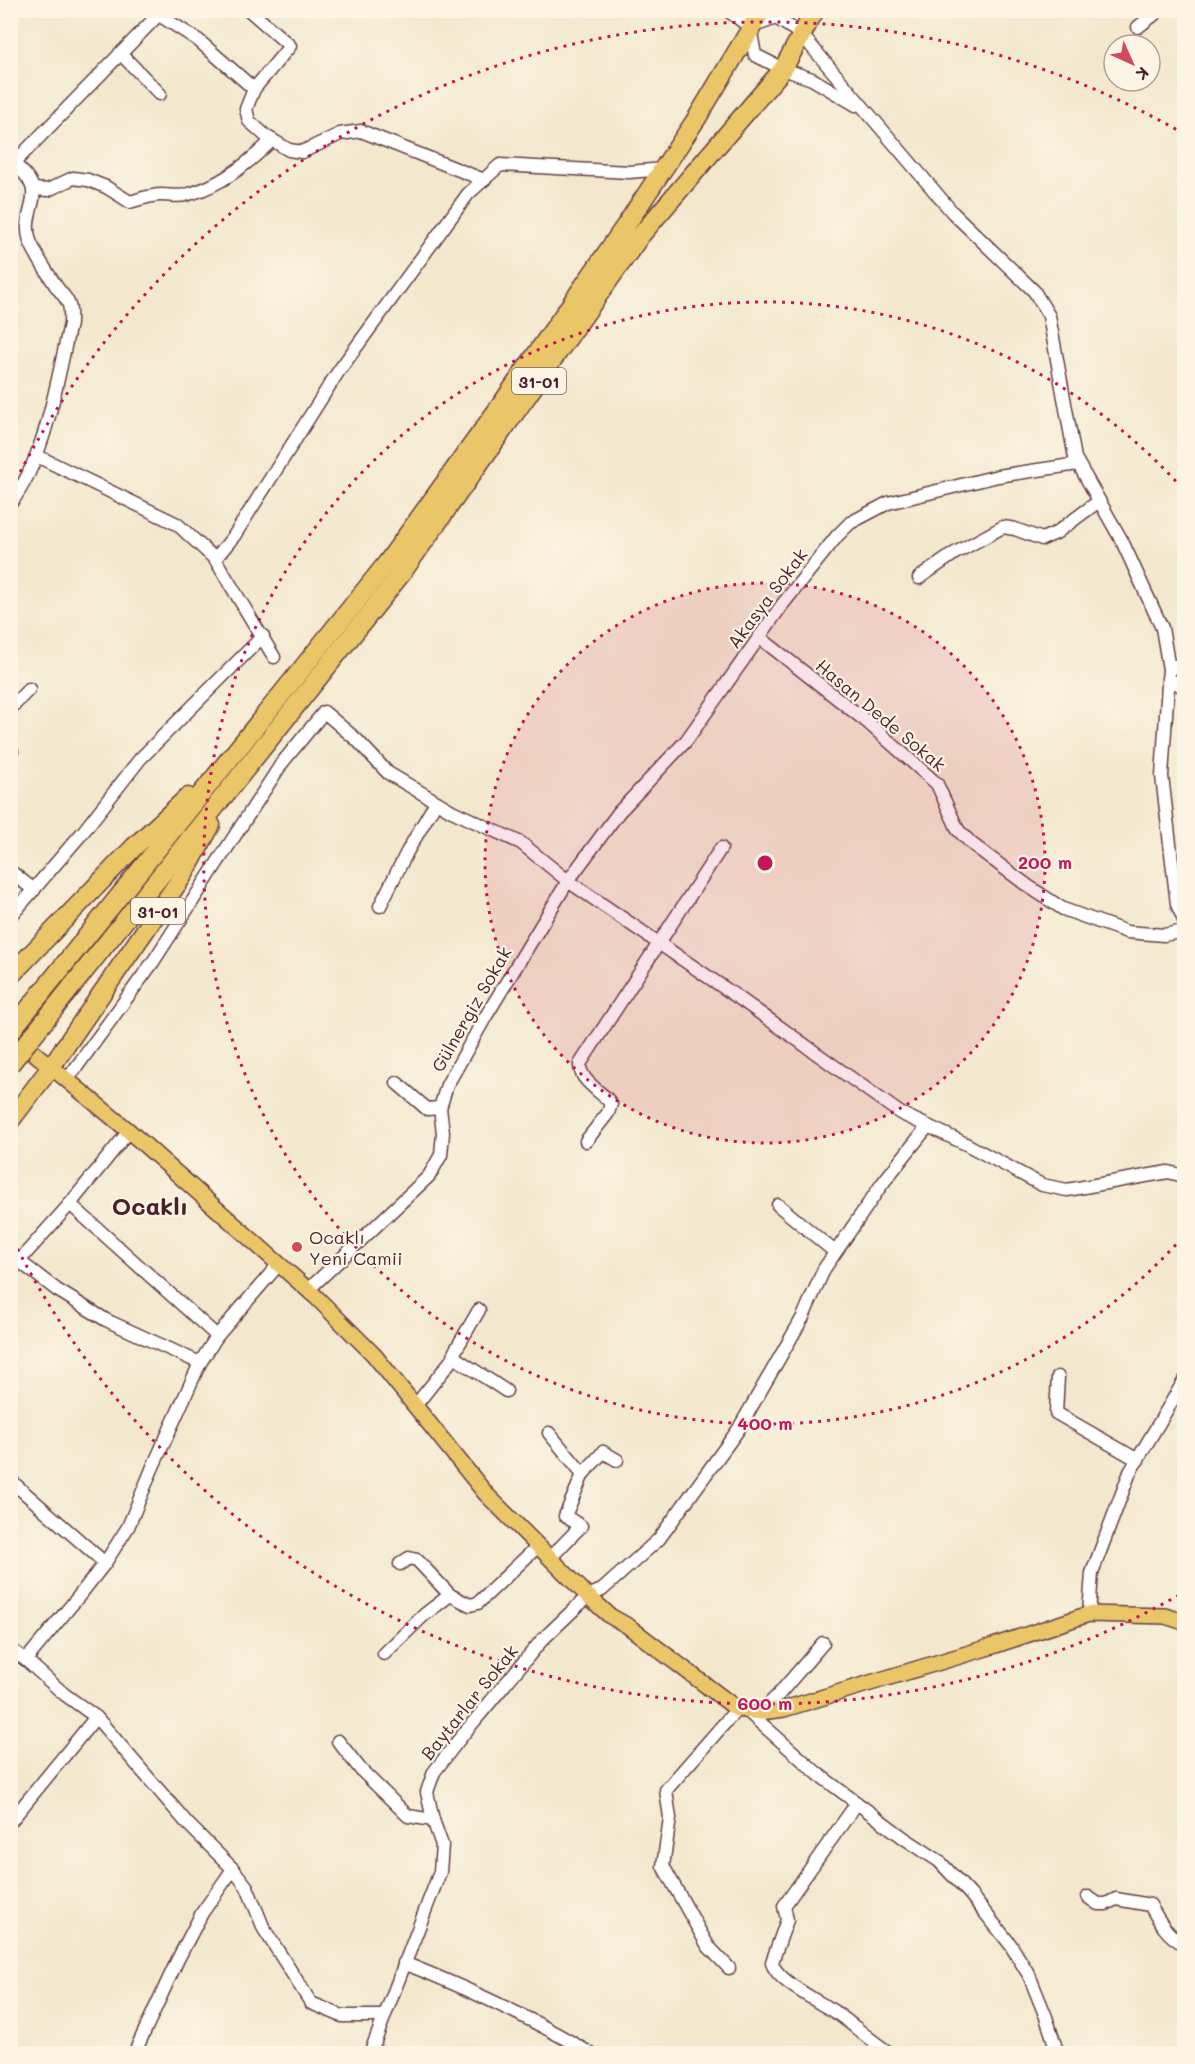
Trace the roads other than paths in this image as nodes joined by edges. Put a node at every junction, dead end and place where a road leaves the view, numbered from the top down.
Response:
1 (249, 10) edge
2 (727, 10) edge
3 (762, 10) edge
4 (815, 10) edge
5 (1160, 10) edge
6 (161, 13) edge
7 (750, 27) junction
8 (1138, 27) dead end
9 (801, 34) junction
10 (120, 53) junction
11 (783, 69) junction
12 (254, 89) junction
13 (160, 94) dead end
14 (863, 109) junction
15 (272, 140) junction
16 (12, 162) edge
17 (664, 168) junction
18 (484, 180) junction
19 (33, 189) junction
20 (37, 456) junction
21 (1078, 464) junction
22 (1099, 501) junction
23 (10, 504) edge
24 (215, 559) junction
25 (919, 578) dead end
26 (263, 636) junction
27 (759, 638) junction
28 (274, 657) dead end
29 (1185, 662) edge
30 (1168, 673) junction
31 (1185, 688) edge
32 (29, 689) dead end
33 (10, 709) edge
34 (253, 745) junction
35 (436, 801) junction
36 (720, 848) dead end
37 (10, 871) edge
38 (568, 881) junction
39 (34, 890) junction
40 (380, 906) dead end
41 (10, 917) edge
42 (1185, 920) edge
43 (1185, 931) edge
44 (658, 943) junction
45 (10, 976) edge
46 (10, 1033) edge
47 (10, 1064) edge
48 (51, 1067) junction
49 (67, 1080) junction
50 (397, 1083) dead end
51 (440, 1108) junction
52 (10, 1121) edge
53 (928, 1126) junction
54 (129, 1131) junction
55 (586, 1141) dead end
56 (1185, 1176) edge
57 (70, 1204) junction
58 (778, 1205) dead end
59 (835, 1251) junction
60 (15, 1259) edge
61 (279, 1264) junction
62 (308, 1290) junction
63 (479, 1310) dead end
64 (217, 1336) junction
65 (454, 1357) junction
66 (200, 1363) junction
67 (1058, 1377) dead end
68 (1185, 1381) edge
69 (506, 1391) dead end
70 (415, 1406) junction
71 (549, 1433) dead end
72 (617, 1460) dead end
73 (1137, 1460) junction
74 (583, 1474) junction
75 (10, 1480) edge
76 (538, 1546) junction
77 (550, 1558) junction
78 (105, 1563) junction
79 (400, 1564) dead end
80 (450, 1595) junction
81 (588, 1596) junction
82 (1089, 1614) junction
83 (1185, 1622) edge
84 (823, 1643) dead end
85 (11, 1651) edge
86 (384, 1654) dead end
87 (26, 1660) junction
88 (748, 1710) junction
89 (96, 1717) junction
90 (338, 1741) dead end
91 (857, 1803) junction
92 (433, 1820) junction
93 (10, 1822) edge
94 (233, 1869) junction
95 (1088, 1898) dead end
96 (1185, 1944) edge
97 (404, 1963) junction
98 (729, 1968) dead end
99 (384, 2016) junction
100 (134, 2054) edge
101 (370, 2054) edge
102 (591, 2054) edge
103 (891, 2054) edge
104 (1058, 2054) edge

1 - 12 street
2 - 7 street
3 - 7 highway, 31-01
4 - 9 highway, 31-01
5 - 8 street
6 - 10 street
6 - 12 street
7 - 9 street
7 - 11 street
7 - 17 highway, 31-01
9 - 11 highway, 31-01
9 - 14 street
10 - 13 street
10 - 16 street
11 - 14 street
11 - 34 highway, 31-01
12 - 15 street
14 - 21 street
15 - 18 street
15 - 19 street
16 - 19 street
17 - 18 street
17 - 34 highway, 31-01
18 - 24 street
19 - 20 street
20 - 23 street
20 - 24 street
21 - 22 street
21 - 27 street, Akasya Sokak
22 - 25 street
22 - 30 street
24 - 26 street
26 - 28 street
26 - 39 street
27 - 38 street, Akasya Sokak
27 - 43 street, Hasan Dede Sokak
29 - 30 street
30 - 31 street
30 - 42 street
32 - 33 street
34 - 45 highway, 31-01
34 - 46 highway
34 - 47 highway, bridge
34 - 48 highway, 31-01
35 - 38 street
35 - 40 street
35 - 49 street
36 - 44 street
37 - 39 street
38 - 44 street
38 - 51 street, Gülnergiz Sokak
39 - 41 street
44 - 53 street
44 - 55 street
46 - 48 main road
48 - 49 main road
48 - 52 highway
49 - 54 main road
50 - 51 street
51 - 62 street, Gülnergiz Sokak
53 - 56 street
53 - 59 street, Baytarlar Sokak
54 - 57 street
54 - 61 main road
57 - 60 street
57 - 64 street
58 - 59 street
59 - 81 street, Baytarlar Sokak
60 - 66 street
61 - 62 main road
61 - 64 street
62 - 70 main road
63 - 65 street
64 - 66 street
65 - 69 street
65 - 70 street
66 - 78 street
67 - 73 street
68 - 73 street
70 - 76 main road
71 - 74 street
72 - 74 street
73 - 82 street
74 - 77 street
75 - 78 street
76 - 77 main road
76 - 80 street
77 - 81 main road
78 - 87 street
79 - 80 street
80 - 86 street
81 - 88 main road
81 - 92 street, Baytarlar Sokak
82 - 83 main road
82 - 88 main road
84 - 88 street
85 - 87 street
87 - 89 street
88 - 91 street
88 - 98 street
89 - 93 street
89 - 94 street
90 - 92 street
91 - 103 street
91 - 104 street
92 - 97 street, Baytarlar Sokak
94 - 99 street
94 - 100 street
95 - 96 street
97 - 99 street, Baytarlar Sokak
97 - 102 street
99 - 101 street, Baytarlar Sokak

